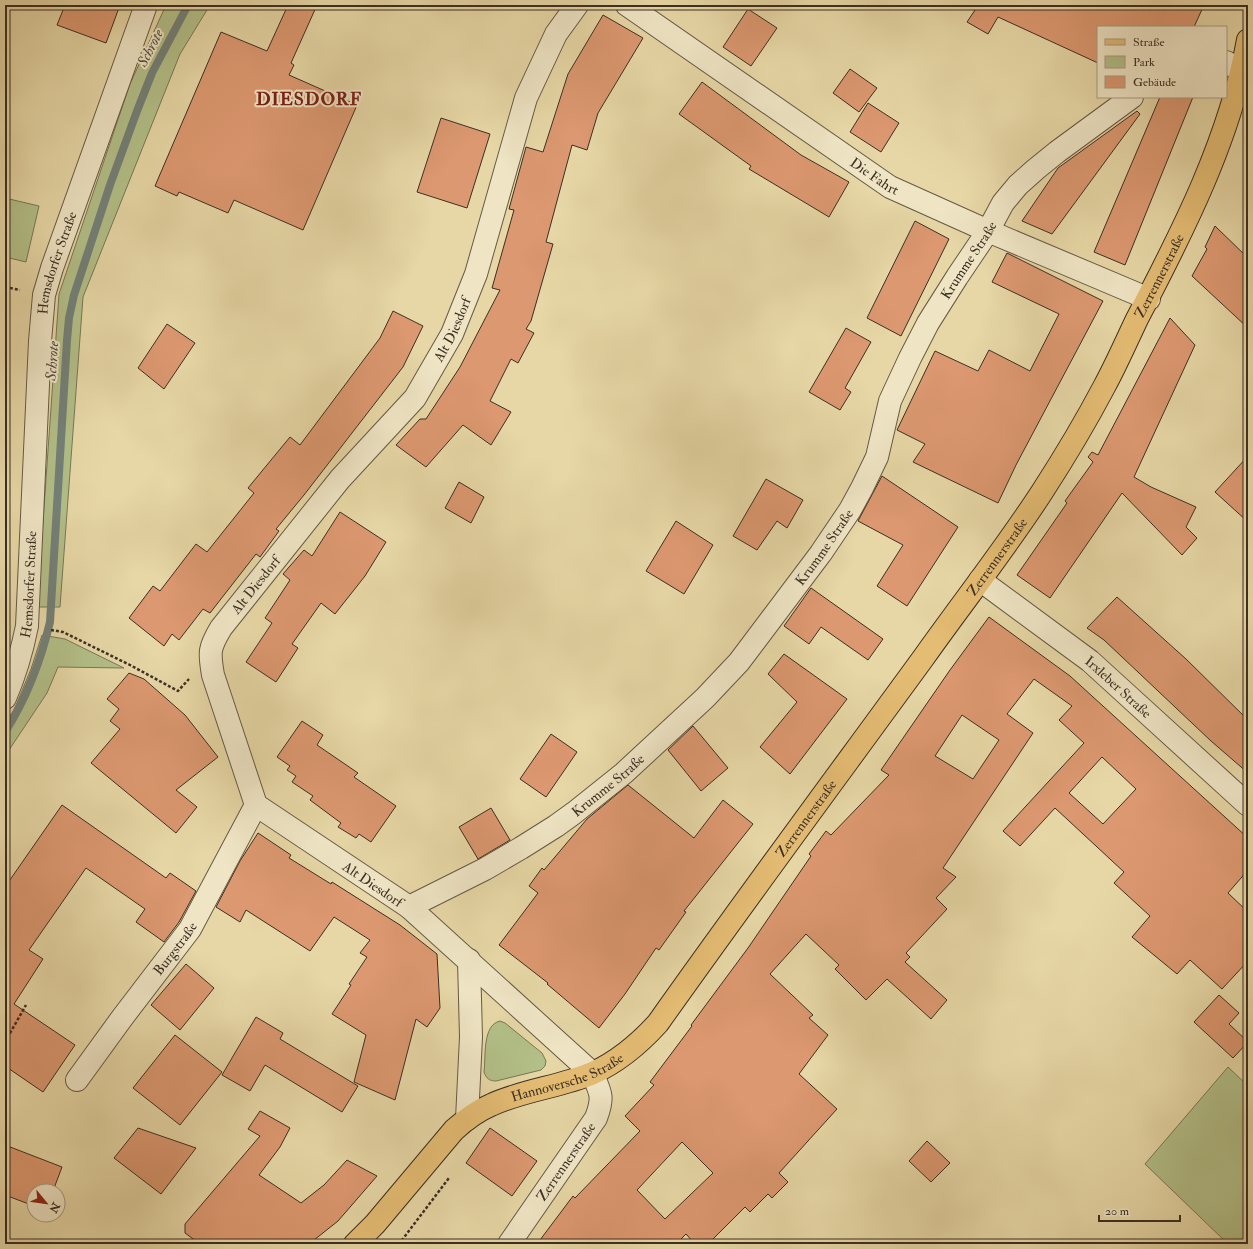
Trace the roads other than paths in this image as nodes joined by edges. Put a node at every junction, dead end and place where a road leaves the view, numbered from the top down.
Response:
1 (146, 5) edge
2 (577, 5) edge
3 (627, 5) edge
4 (1248, 40) edge
5 (1239, 69) edge
6 (1131, 98) edge
7 (988, 231) junction
8 (1148, 299) junction
9 (980, 580) junction
10 (5, 698) edge
11 (256, 805) junction
12 (1248, 805) edge
13 (409, 907) junction
14 (469, 960) junction
15 (658, 1023) joint
16 (592, 1073) junction
17 (77, 1080) dead end
18 (467, 1119) junction
19 (355, 1244) edge
20 (509, 1244) edge

1 - 10 street, Hemsdorfer Straße
2 - 11 street, Alt Diesdorf
3 - 7 street, Die Fahrt
4 - 5 main road, Zerrennerstraße
5 - 8 main road, Zerrennerstraße
6 - 7 street, Krumme Straße
7 - 8 street, Die Fahrt
7 - 13 street, Krumme Straße
8 - 9 main road, Zerrennerstraße
9 - 12 street, Irxleber Straße
9 - 15 main road, Zerrennerstraße
11 - 13 street, Alt Diesdorf
11 - 17 street, Burgstraße
13 - 14 street, Alt Diesdorf
14 - 16 street, Alt Diesdorf
14 - 18 street
15 - 16 main road, Hannoversche Straße
16 - 18 main road, Hannoversche Straße
16 - 20 street, Zerrennerstraße
18 - 19 main road, Hannoversche Straße

